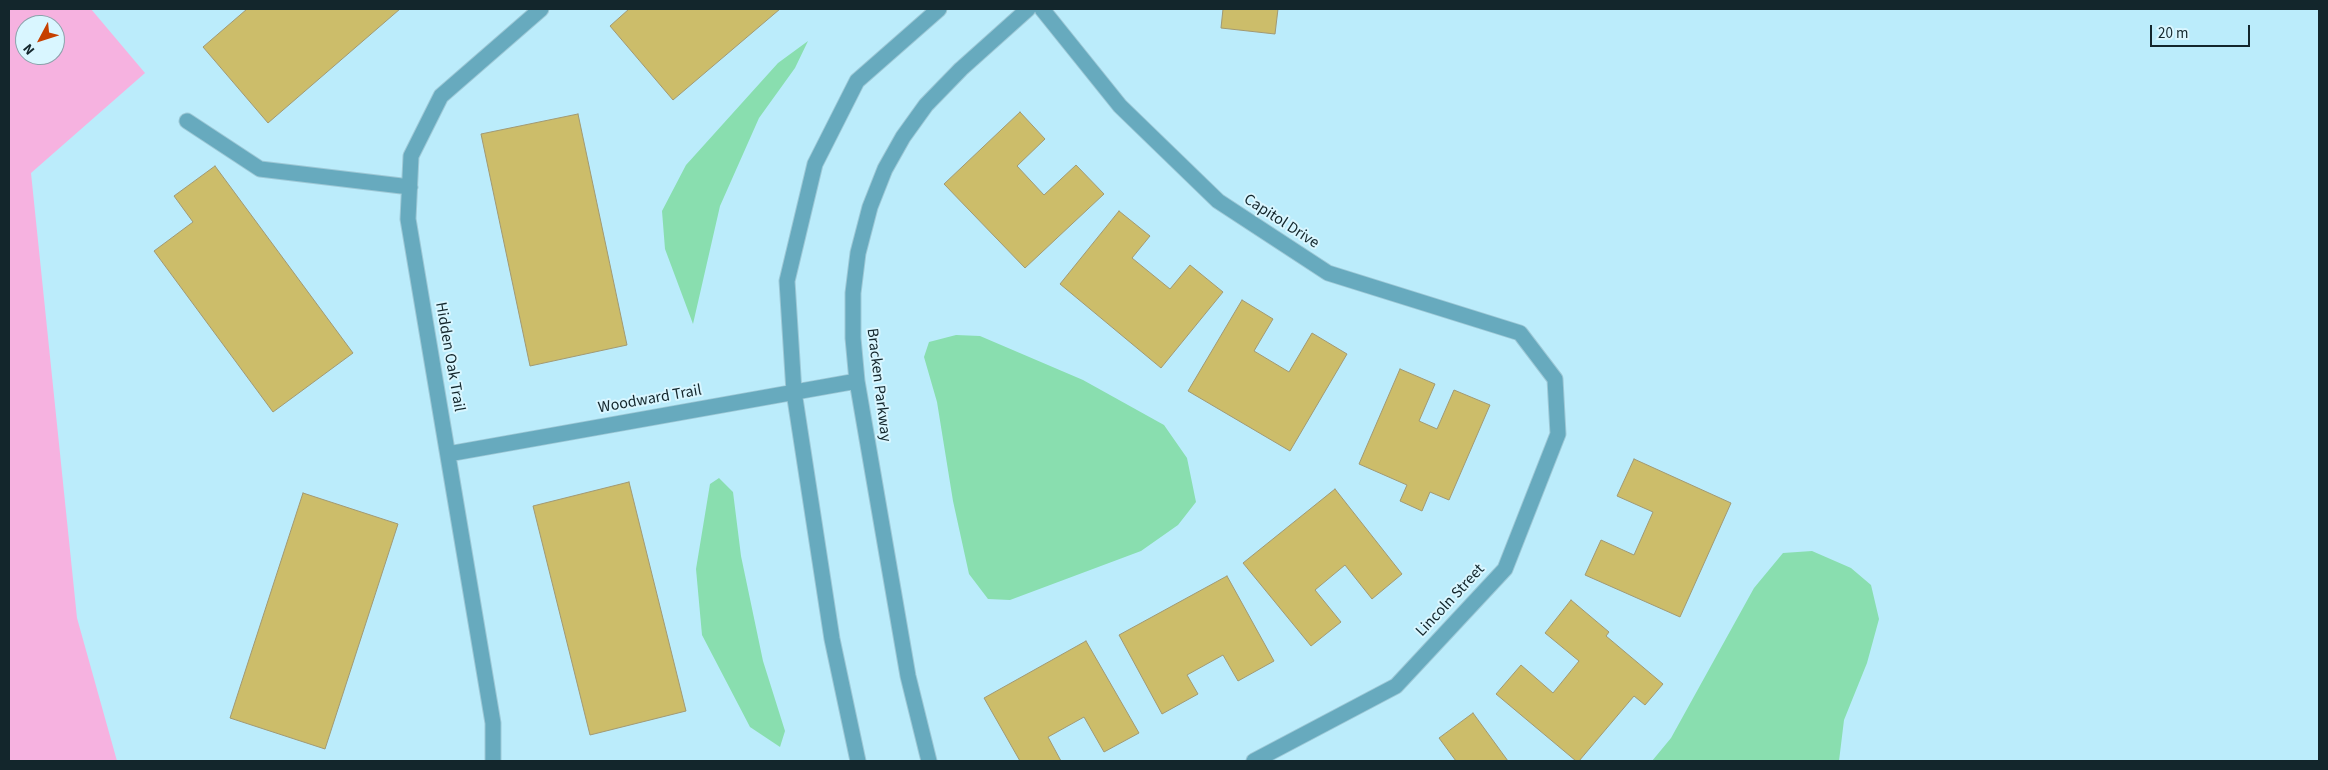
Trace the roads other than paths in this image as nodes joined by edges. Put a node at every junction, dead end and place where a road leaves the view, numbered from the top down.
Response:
1 (541, 9) edge
2 (939, 9) edge
3 (1028, 9) edge
4 (1042, 9) edge
5 (187, 121) dead end
6 (410, 187) junction
7 (1555, 379) joint
8 (858, 381) junction
9 (794, 392) junction
10 (448, 454) junction
11 (493, 761) edge
12 (858, 761) edge
13 (929, 761) edge
14 (1254, 761) edge

1 - 6 street, Hidden Oak Trail
2 - 9 street
3 - 8 street, Bracken Parkway
4 - 7 street, Capitol Drive
5 - 6 street
6 - 10 street, Hidden Oak Trail
7 - 14 street, Lincoln Street
8 - 9 street, Woodward Trail
8 - 13 street, Bracken Parkway
9 - 10 street, Woodward Trail
9 - 12 street
10 - 11 street, Hidden Oak Trail

